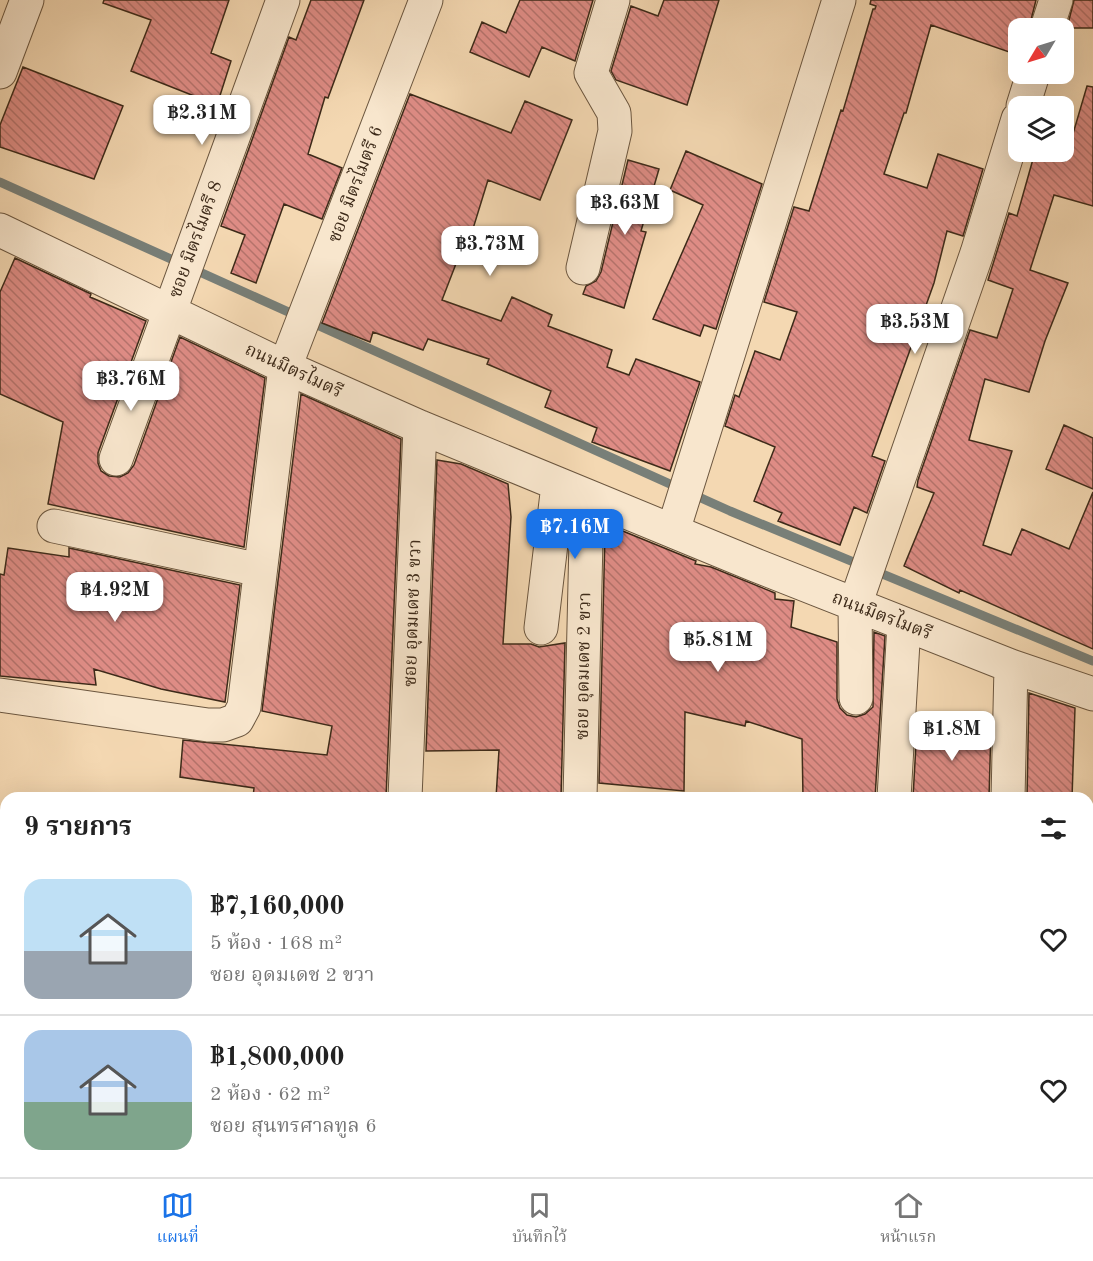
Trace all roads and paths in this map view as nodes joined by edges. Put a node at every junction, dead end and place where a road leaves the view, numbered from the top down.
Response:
1 (27, 0) edge
2 (283, 0) edge
3 (426, 0) edge
4 (614, 0) edge
5 (839, 0) edge
6 (1056, 0) edge
7 (1050, 18) edge
8 (0, 72) edge
9 (1008, 151) edge
10 (0, 230) edge
11 (583, 268) dead end
12 (169, 310) junction
13 (285, 367) junction
14 (420, 428) junction
15 (116, 459) dead end
16 (572, 491) junction
17 (54, 526) dead end
18 (673, 531) junction
19 (260, 570) junction
20 (855, 605) junction
21 (904, 624) junction
22 (541, 628) dead end
23 (1011, 666) junction
24 (1093, 694) edge
25 (0, 695) edge
26 (856, 698) dead end
27 (405, 792) edge
28 (580, 792) edge
29 (894, 792) edge
30 (1008, 792) edge

1 - 8 street
2 - 12 street, ซอย มิตรไมตรี 8
3 - 13 street, ซอย มิตรไมตรี 6
4 - 11 street
5 - 18 street
6 - 7 street
9 - 20 street
10 - 12 street, ถนนมิตรไมตรี
12 - 13 street, ถนนมิตรไมตรี
12 - 15 street, ซอย มิตรไมตรี 8
13 - 14 street, ถนนมิตรไมตรี
13 - 19 street, ซอย มิตรไมตรี 6
14 - 16 street, ถนนมิตรไมตรี
14 - 27 street, ซอย อุดมเดช 3 ขวา
16 - 18 street, ถนนมิตรไมตรี
16 - 22 street
16 - 28 street, ซอย อุดมเดช 2 ขวา
17 - 19 street
18 - 20 street, ถนนมิตรไมตรี
19 - 25 street, ซอย มิตรไมตรี 6
20 - 21 street, ถนนมิตรไมตรี
20 - 26 street
21 - 23 street, ถนนมิตรไมตรี
21 - 29 street
23 - 24 street, ถนนมิตรไมตรี
23 - 30 street

